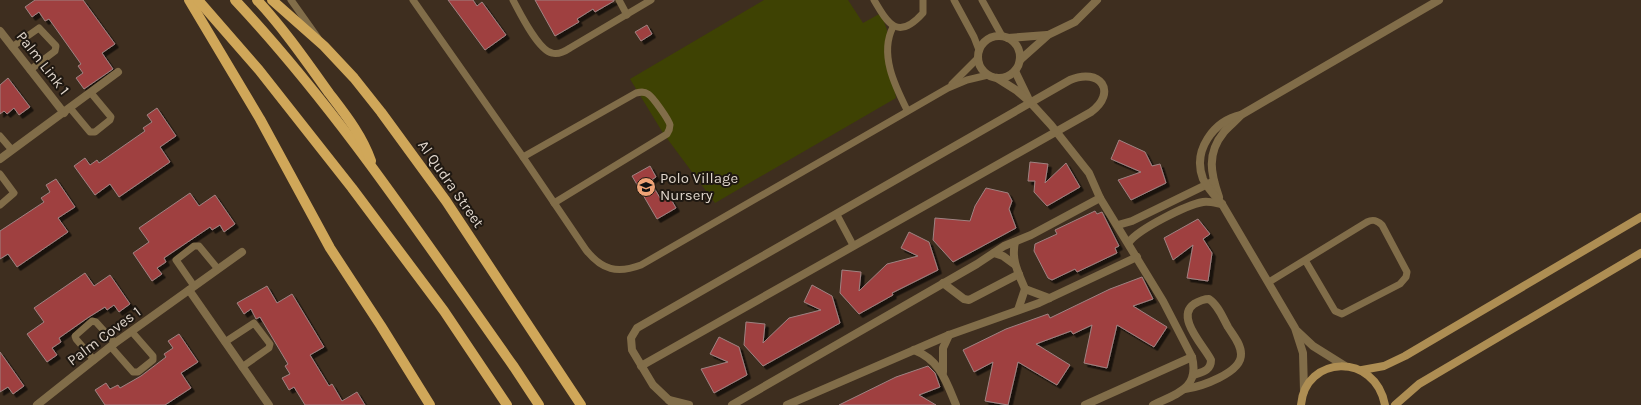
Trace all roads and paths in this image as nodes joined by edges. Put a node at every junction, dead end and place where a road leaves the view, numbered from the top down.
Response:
1 (189, 0) edge
2 (198, 0) edge
3 (235, 0) edge
4 (257, 0) edge
5 (272, 0) edge
6 (291, 0) edge
7 (413, 0) edge
8 (513, 0) edge
9 (619, 0) edge
10 (651, 0) edge
11 (874, 0) edge
12 (923, 0) edge
13 (954, 0) edge
14 (982, 0) edge
15 (1096, 0) edge
16 (1439, 0) edge
17 (627, 15) junction
18 (893, 27) junction
19 (0, 31) edge
20 (1048, 35) junction
21 (1005, 37) junction
22 (324, 46) junction
23 (12, 47) junction
24 (978, 54) junction
25 (1020, 60) junction
26 (30, 70) junction
27 (1015, 71) junction
28 (118, 72) dead end
29 (993, 76) junction
30 (948, 88) junction
31 (91, 92) junction
32 (1030, 102) junction
33 (67, 110) junction
34 (907, 110) junction
35 (1056, 131) junction
36 (0, 136) edge
37 (12, 150) junction
38 (523, 157) junction
39 (0, 159) edge
40 (0, 174) edge
41 (376, 174) junction
42 (1210, 183) junction
43 (1100, 198) junction
44 (1172, 201) junction
45 (554, 202) junction
46 (1222, 204) junction
47 (0, 205) edge
48 (1178, 213) junction
49 (837, 215) junction
50 (1641, 217) edge
51 (1118, 225) junction
52 (1015, 242) junction
53 (1129, 242) junction
54 (853, 245) junction
55 (242, 252) dead end
56 (1641, 252) edge
57 (994, 253) junction
58 (1137, 257) junction
59 (1305, 260) junction
60 (1014, 264) junction
61 (218, 270) junction
62 (1019, 274) junction
63 (1269, 282) junction
64 (943, 283) junction
65 (192, 288) junction
66 (1025, 289) junction
67 (1049, 298) junction
68 (1018, 310) junction
69 (1296, 328) junction
70 (132, 332) junction
71 (949, 335) junction
72 (225, 342) junction
73 (113, 345) junction
74 (914, 350) junction
75 (1192, 357) junction
76 (94, 360) junction
77 (242, 366) junction
78 (641, 366) junction
79 (1346, 366) junction
80 (1362, 370) junction
81 (943, 372) junction
82 (1193, 375) junction
83 (1185, 389) junction
84 (1304, 391) junction
85 (672, 402) edge
86 (37, 405) edge
87 (269, 405) edge
88 (430, 405) edge
89 (507, 405) edge
90 (539, 405) edge
91 (581, 405) edge
92 (689, 405) edge
93 (732, 405) edge
94 (786, 405) edge
95 (956, 405) edge
96 (1085, 405) edge
97 (1153, 405) edge
98 (1301, 405) edge
99 (1385, 405) edge
100 (1395, 405) edge

1 - 88 main road
2 - 89 main road
3 - 41 main road
4 - 41 main road
5 - 22 main road, Al Qudra Street
6 - 22 lane
7 - 38 lane
8 - 17 lane
9 - 17 lane
10 - 17 lane
11 - 18 lane
12 - 18 lane
13 - 24 lane
14 - 21 lane
15 - 20 street
16 - 42 street
18 - 34 lane
19 - 23 street, Palm Link 1
20 - 21 street
20 - 25 street
21 - 24 street
21 - 25 street
22 - 91 main road, Al Qudra Street
23 - 26 street, Palm Link 1
23 - 26 lane
24 - 29 street
24 - 30 lane
25 - 27 street
26 - 33 street, Palm Link 1
27 - 29 street
27 - 32 street
28 - 31 street, Palm Link 1
29 - 30 lane
29 - 32 street
30 - 34 lane
31 - 33 street, Palm Link 1
31 - 33 lane
32 - 35 street
32 - 35 street
32 - 49 street
33 - 37 street, Palm Link 1
34 - 45 lane
35 - 43 street
35 - 54 street
36 - 37 lane
37 - 39 street, Palm Link 1
38 - 45 lane
38 - 45 lane
40 - 47 lane
41 - 90 main road
42 - 44 street
42 - 46 street
43 - 51 street
43 - 52 street
44 - 48 street
44 - 51 street
46 - 48 street
46 - 63 street
48 - 53 street
49 - 54 lane
49 - 78 street
50 - 80 street
51 - 53 street
52 - 57 street
52 - 60 street
53 - 58 street
54 - 78 street
55 - 61 street, Palm Coves 1
56 - 100 street
57 - 60 street
57 - 64 street
58 - 67 street
58 - 75 street
59 - 59 lane
59 - 63 lane
60 - 62 street
61 - 65 street, Palm Coves 1
61 - 65 lane
62 - 64 street
62 - 66 street
63 - 69 street
64 - 93 street
65 - 70 street, Palm Coves 1
65 - 72 street
66 - 67 street
66 - 68 street
67 - 68 street
68 - 71 street
69 - 79 street
69 - 84 street
70 - 73 street, Palm Coves 1
70 - 73 lane
71 - 74 street
71 - 81 street
72 - 77 street
72 - 77 lane
73 - 76 street, Palm Coves 1
73 - 76 lane
74 - 81 street
74 - 94 street
75 - 82 street
75 - 96 street
76 - 86 street, Palm Coves 1
77 - 87 street
78 - 85 street
79 - 80 street
79 - 84 street
80 - 99 street
81 - 95 street
82 - 83 street
82 - 83 street
83 - 97 street
84 - 98 street
85 - 92 street

